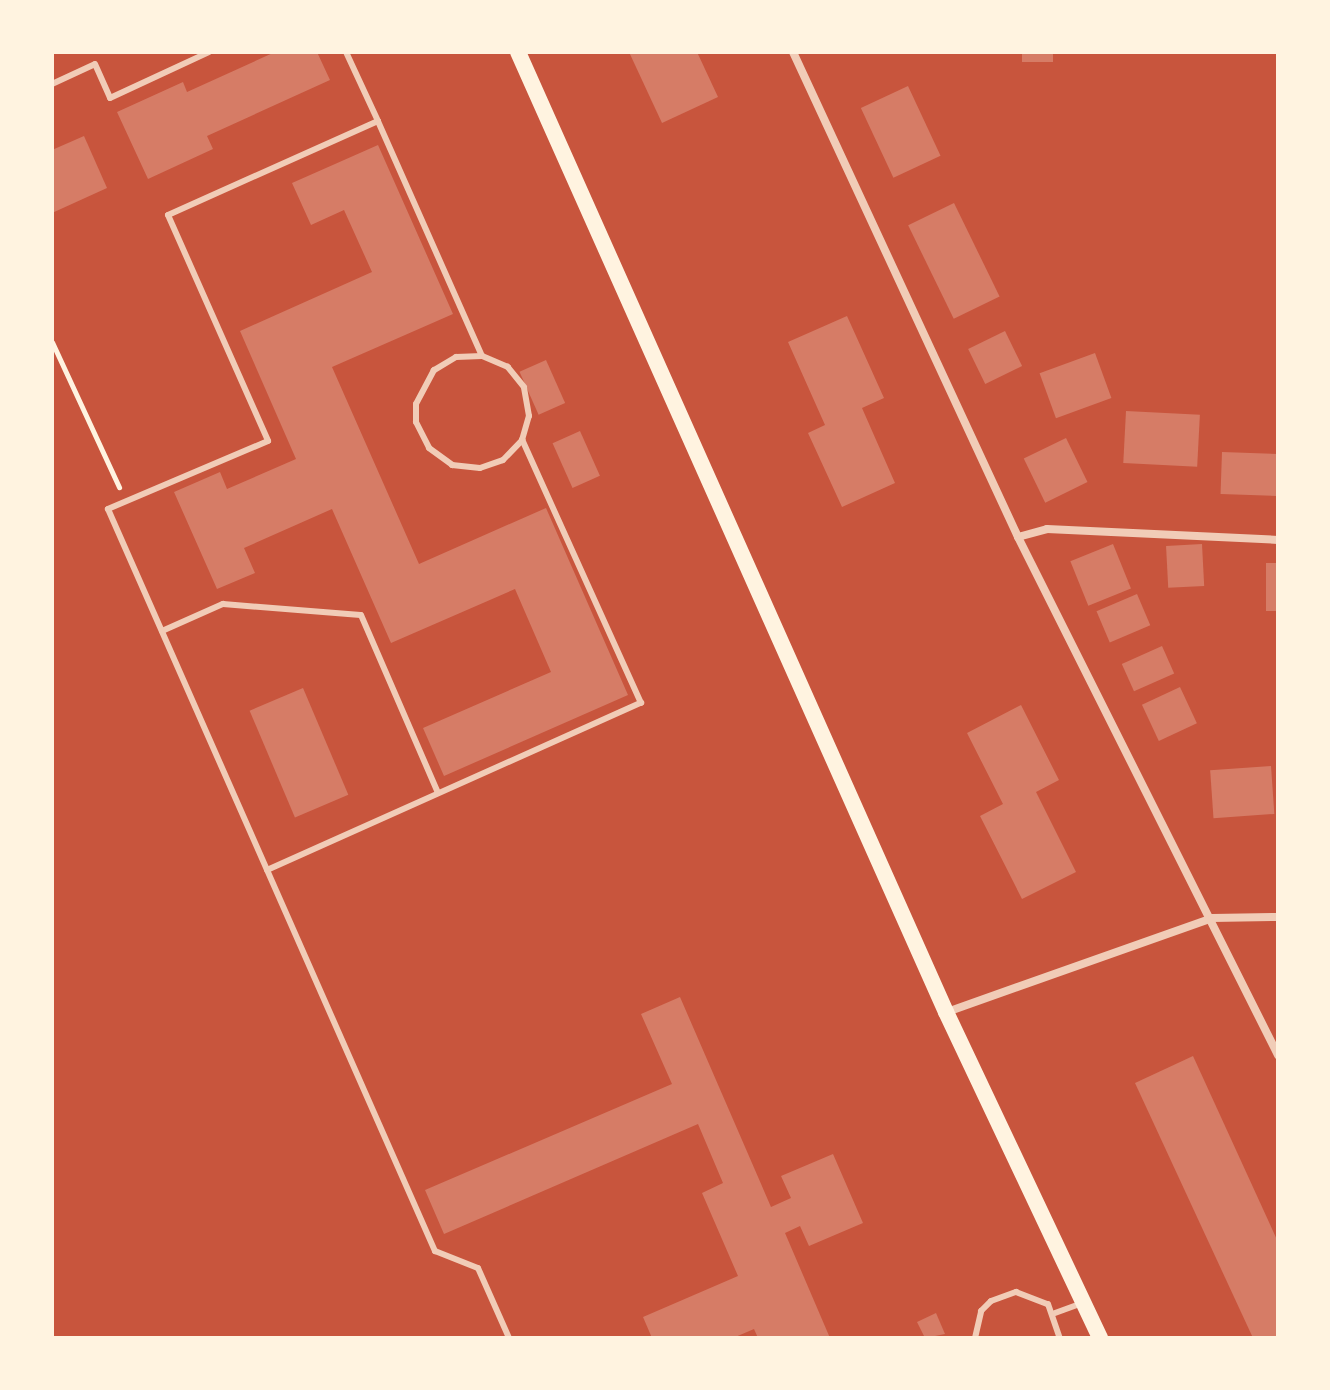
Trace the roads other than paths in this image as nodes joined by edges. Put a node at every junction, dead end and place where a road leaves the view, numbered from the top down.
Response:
1 (209, 52) edge
2 (346, 52) edge
3 (518, 52) edge
4 (793, 52) edge
5 (52, 84) edge
6 (378, 121) junction
7 (482, 356) junction
8 (522, 440) junction
9 (1018, 537) junction
10 (1278, 540) edge
11 (162, 631) junction
12 (438, 793) junction
13 (267, 870) junction
14 (1278, 917) edge
15 (1212, 918) junction
16 (946, 1012) junction
17 (1278, 1055) edge
18 (1084, 1303) junction
19 (1055, 1313) junction
20 (509, 1338) edge
21 (975, 1338) edge
22 (1060, 1338) edge
23 (1100, 1338) edge

1 - 5 lane
2 - 6 lane
3 - 16 main road
4 - 9 street
6 - 7 lane
6 - 11 lane
7 - 8 lane
7 - 8 lane
8 - 12 lane
9 - 10 street
9 - 15 street
11 - 12 lane
11 - 13 lane
12 - 13 lane
13 - 20 lane
14 - 15 street
15 - 16 street
15 - 17 street
16 - 18 main road
18 - 19 lane
18 - 23 main road
19 - 21 lane
19 - 22 lane

